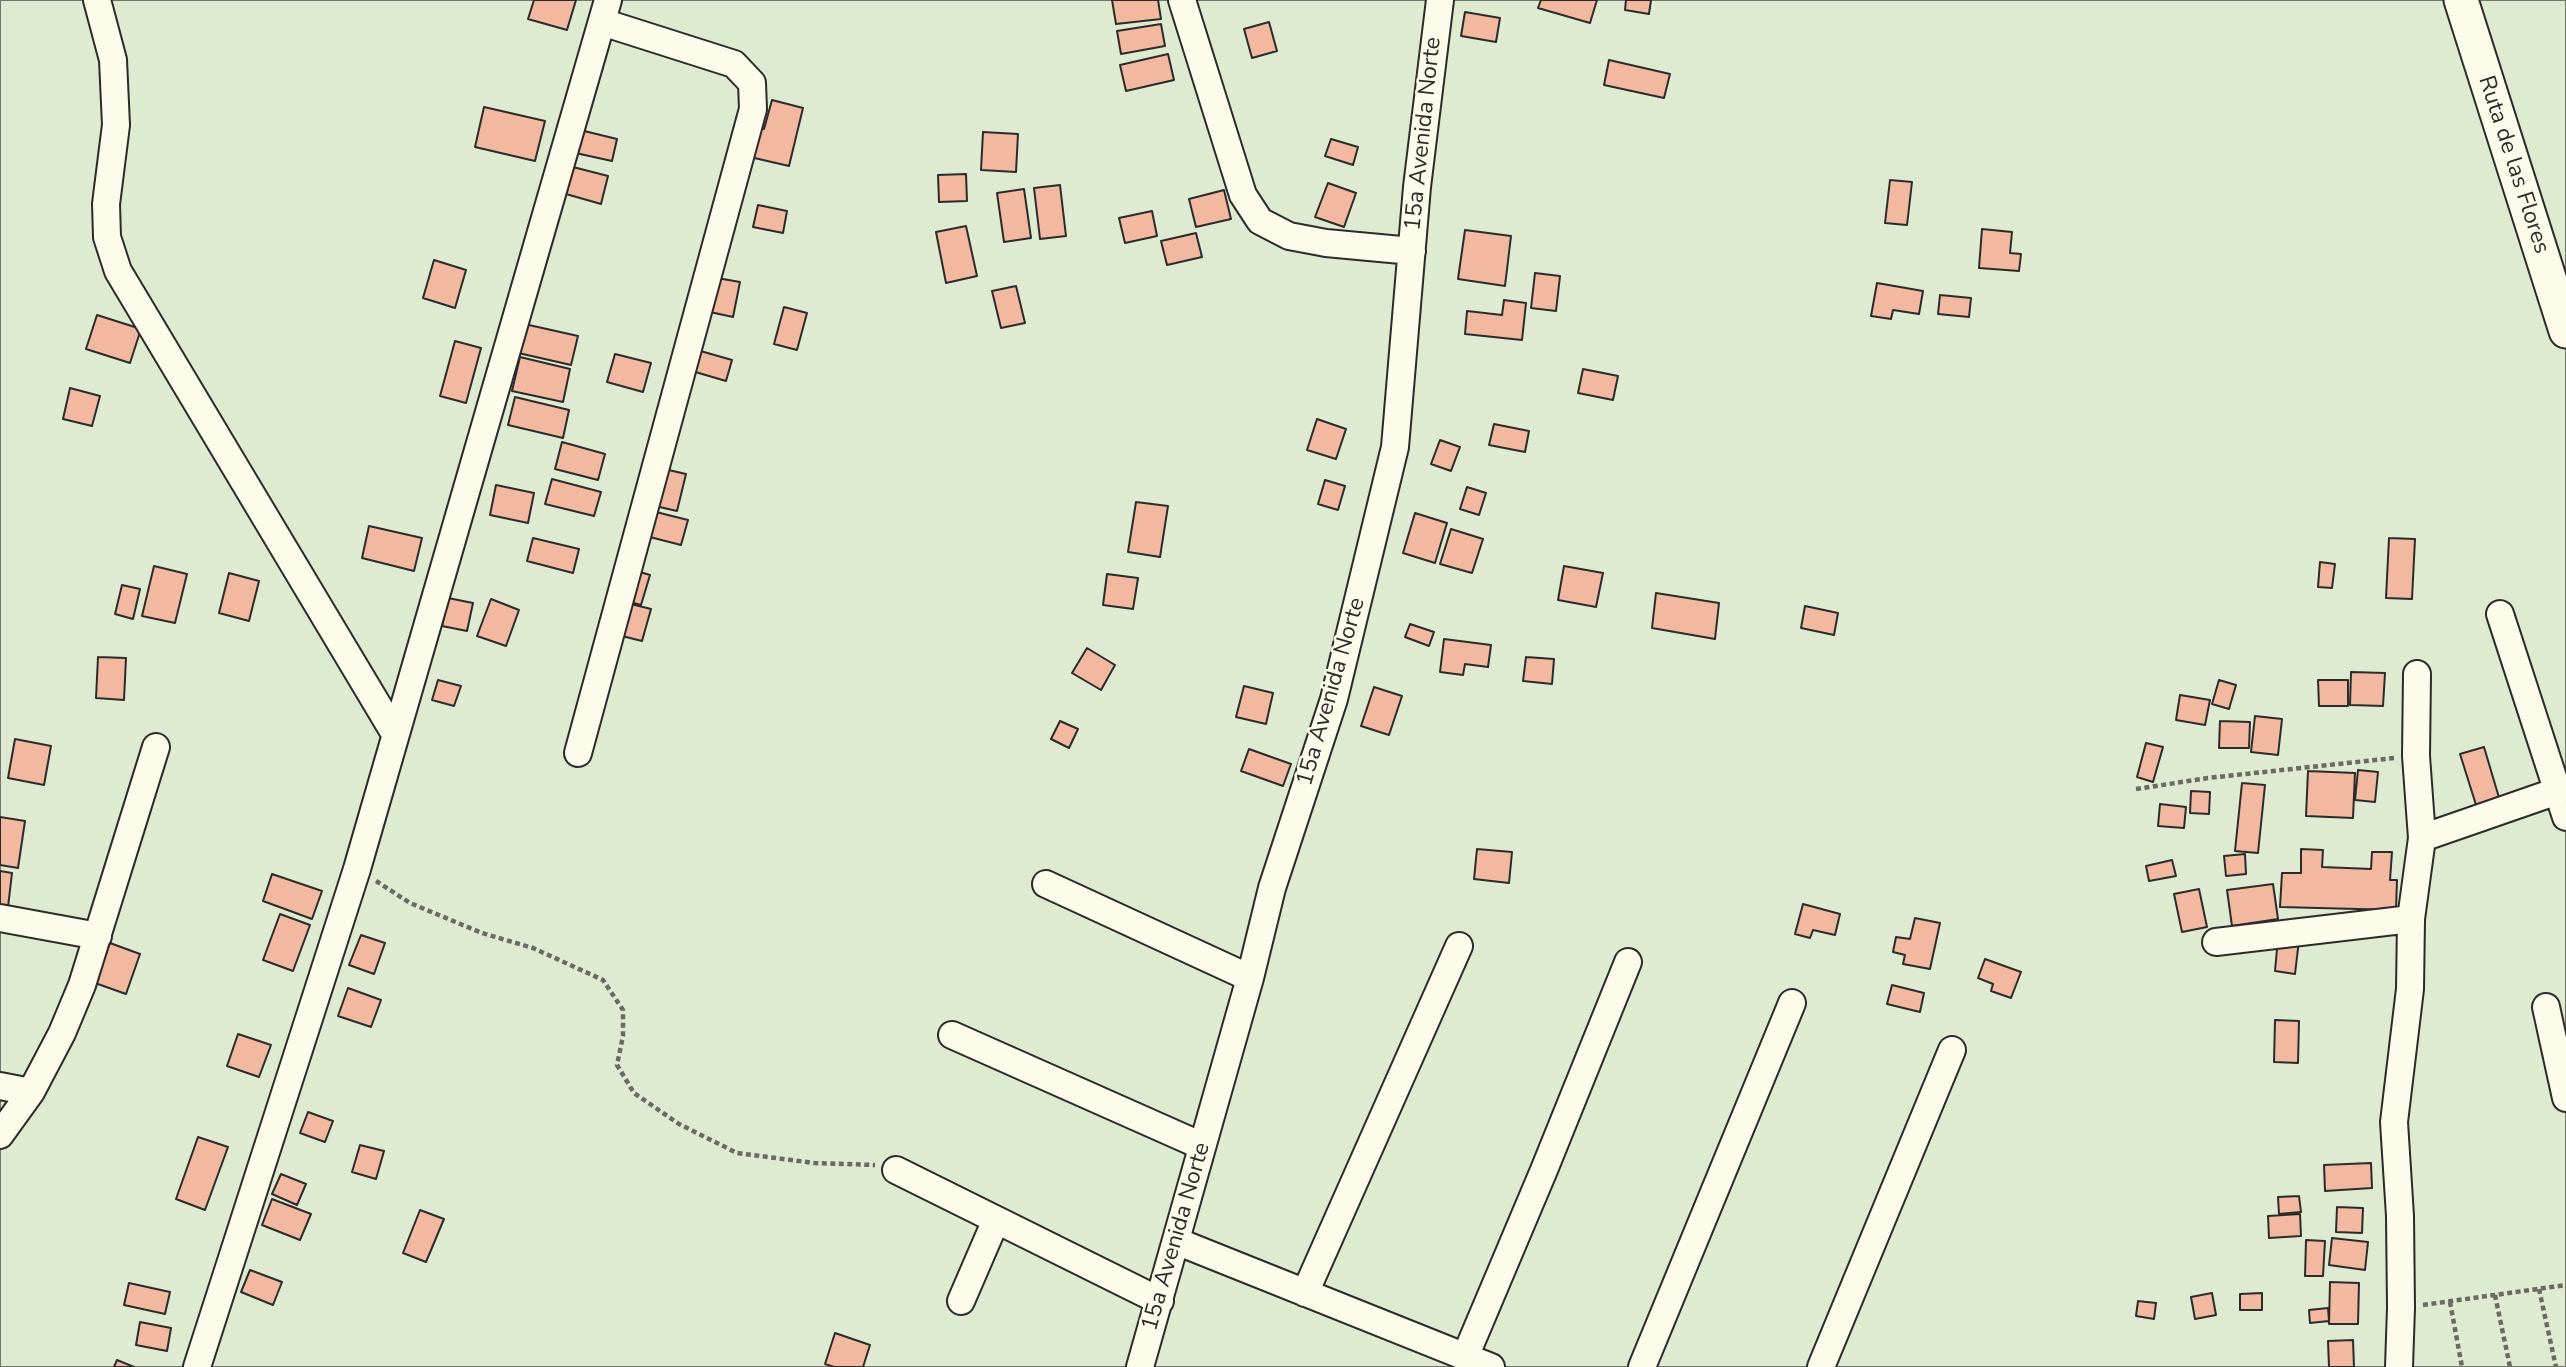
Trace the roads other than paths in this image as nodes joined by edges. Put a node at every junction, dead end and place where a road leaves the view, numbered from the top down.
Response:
1 (97, 0) edge
2 (1182, 0) edge
3 (1440, 0) edge
4 (2461, 0) edge
5 (605, 11) edge
6 (1412, 251) junction
7 (2566, 331) edge
8 (2500, 614) dead end
9 (2417, 674) dead end
10 (395, 734) junction
11 (156, 747) dead end
12 (578, 753) dead end
13 (2562, 790) edge
14 (2566, 817) edge
15 (2422, 838) junction
16 (1046, 884) dead end
17 (0, 918) edge
18 (2411, 919) junction
19 (98, 936) junction
20 (2216, 942) dead end
21 (1459, 946) dead end
22 (1628, 962) dead end
23 (1250, 978) junction
24 (1792, 1003) dead end
25 (2546, 1007) dead end
26 (952, 1035) dead end
27 (1952, 1050) dead end
28 (0, 1086) edge
29 (31, 1092) junction
30 (2566, 1098) edge
31 (0, 1135) edge
32 (1202, 1146) junction
33 (896, 1170) road end
34 (996, 1220) junction
35 (1175, 1241) junction
36 (1305, 1293) junction
37 (961, 1301) dead end
38 (1160, 1301) junction
39 (1465, 1357) junction
40 (197, 1367) edge
41 (1140, 1367) edge
42 (1491, 1367) edge
43 (1642, 1367) edge
44 (1821, 1367) edge
45 (2399, 1367) edge

1 - 10 street
2 - 6 street
3 - 6 street, 15a Avenida Norte
4 - 7 main road, Ruta de las Flores
5 - 10 street
5 - 12 street
6 - 23 street, 15a Avenida Norte
8 - 13 street
9 - 15 street
10 - 40 street
11 - 19 street
13 - 14 street
13 - 15 street
15 - 18 street
16 - 23 street
17 - 19 street
18 - 20 street
18 - 45 street
19 - 29 street
21 - 36 street
22 - 39 street
23 - 32 street, 15a Avenida Norte
24 - 43 street
25 - 30 street
26 - 32 street
27 - 44 street
28 - 29 street
29 - 31 street
32 - 35 street, 15a Avenida Norte
33 - 34 street
34 - 37 street
34 - 38 street
35 - 36 street
35 - 38 street, 15a Avenida Norte
36 - 39 street
38 - 41 street, 15a Avenida Norte
39 - 42 street

